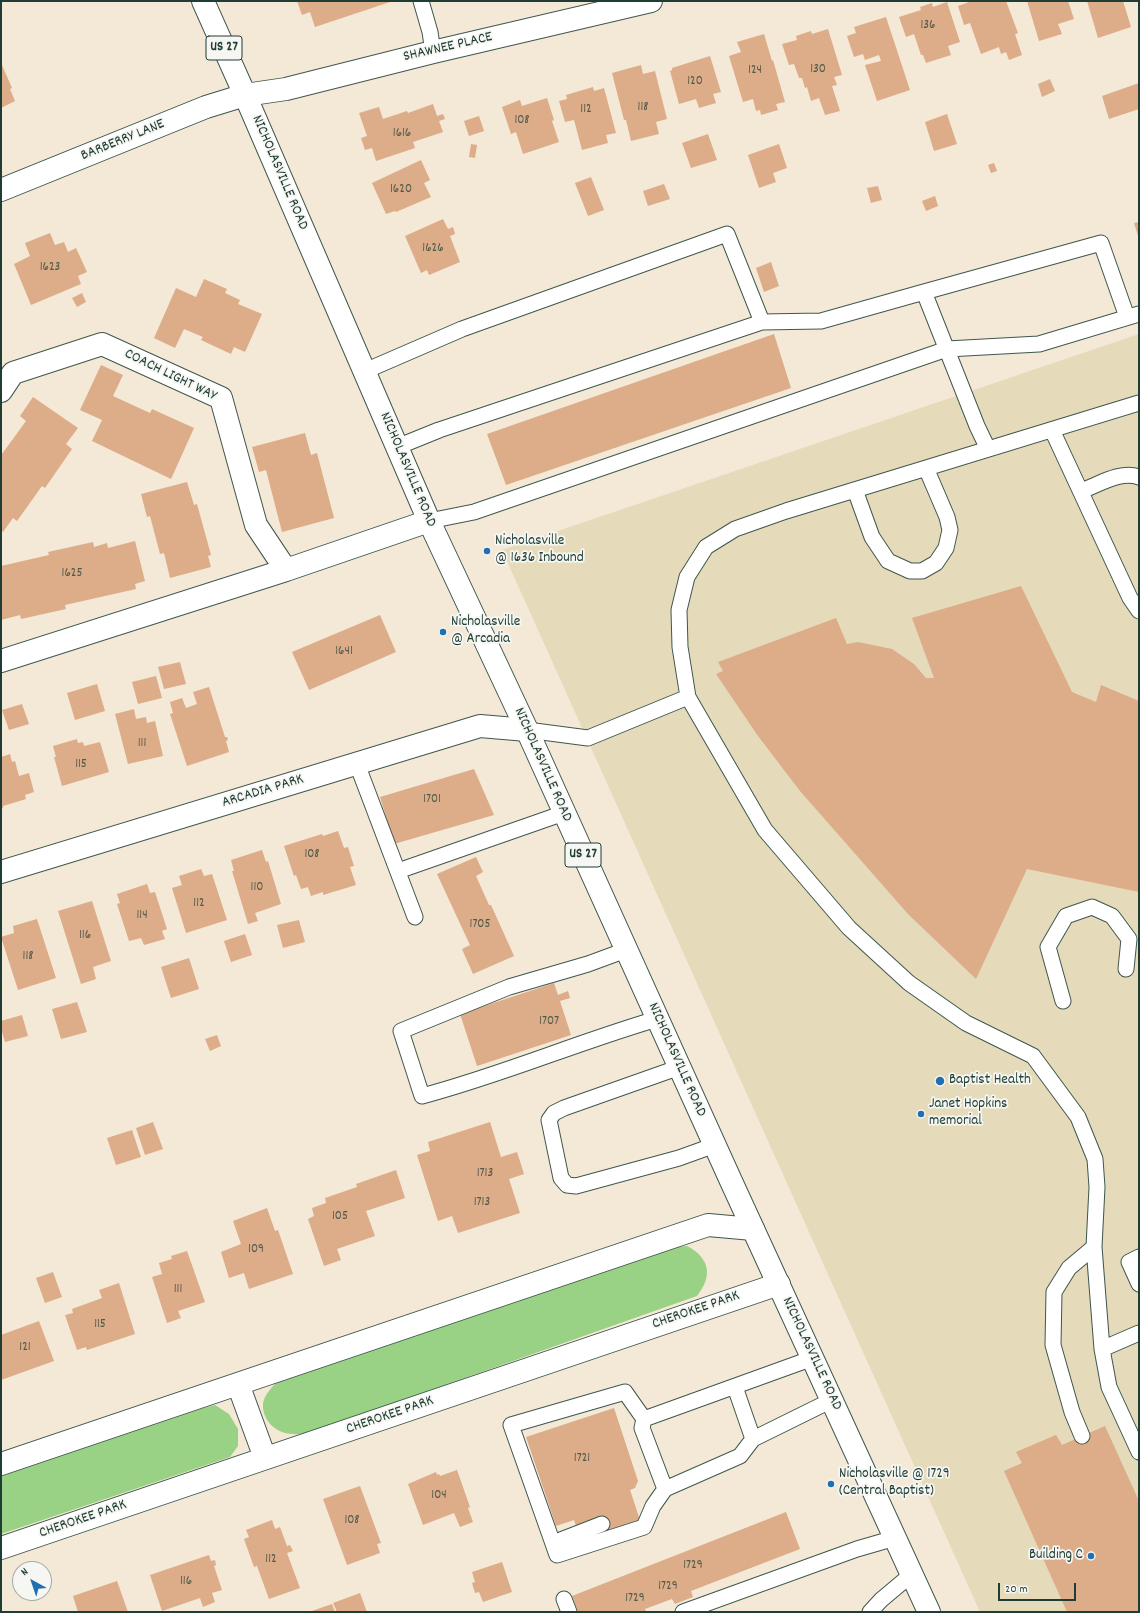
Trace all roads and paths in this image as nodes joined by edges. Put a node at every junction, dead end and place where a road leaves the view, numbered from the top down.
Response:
1 (421, 1) edge
2 (651, 1) edge
3 (207, 2) edge
4 (433, 52) junction
5 (246, 95) junction
6 (1, 190) edge
7 (924, 292) junction
8 (1133, 315) edge
9 (762, 322) junction
10 (947, 349) junction
11 (365, 371) junction
12 (1, 391) edge
13 (1139, 403) edge
14 (1052, 430) junction
15 (397, 447) junction
16 (988, 449) junction
17 (926, 468) junction
18 (1139, 477) edge
19 (855, 490) junction
20 (1081, 491) junction
21 (429, 521) junction
22 (286, 570) junction
23 (1139, 611) edge
24 (1, 661) edge
25 (688, 697) junction
26 (527, 730) junction
27 (357, 764) junction
28 (564, 814) junction
29 (398, 871) junction
30 (1, 872) edge
31 (415, 917) dead end
32 (626, 950) junction
33 (1126, 969) dead end
34 (1063, 1000) dead end
35 (657, 1019) junction
36 (680, 1068) junction
37 (715, 1145) junction
38 (753, 1229) junction
39 (1094, 1247) junction
40 (1139, 1257) edge
41 (778, 1284) junction
42 (1139, 1284) edge
43 (1139, 1333) edge
44 (1102, 1349) junction
45 (813, 1358) junction
46 (238, 1384) junction
47 (735, 1387) junction
48 (832, 1400) junction
49 (644, 1419) junction
50 (1082, 1436) dead end
51 (753, 1439) junction
52 (1139, 1452) edge
53 (265, 1458) junction
54 (1, 1464) edge
55 (665, 1489) junction
56 (653, 1506) junction
57 (638, 1511) dead end
58 (602, 1524) dead end
59 (895, 1538) junction
60 (553, 1543) junction
61 (1, 1548) edge
62 (912, 1574) junction
63 (683, 1612) edge
64 (870, 1612) edge
65 (930, 1612) edge

1 - 4 lane
2 - 4 street, SHAWNEE PLACE
3 - 5 street, NICHOLASVILLE ROAD / US 27
4 - 5 street, SHAWNEE PLACE
5 - 6 street, BARBERRY LANE
5 - 11 street, NICHOLASVILLE ROAD / US 27
7 - 8 lane
7 - 9 lane
7 - 10 lane
8 - 10 lane
9 - 11 lane
9 - 15 lane
10 - 16 lane
10 - 21 lane
11 - 15 street, NICHOLASVILLE ROAD / US 27
12 - 22 street, COACH LIGHT WAY
13 - 14 lane
14 - 16 lane
14 - 20 lane
15 - 21 street, NICHOLASVILLE ROAD / US 27
16 - 17 lane
17 - 19 lane
17 - 19 lane
18 - 20 lane
19 - 25 lane
20 - 23 lane
21 - 22 street
21 - 26 street, NICHOLASVILLE ROAD / US 27
22 - 24 street
25 - 26 lane
25 - 39 lane
26 - 27 street, ARCADIA PARK
26 - 28 street, NICHOLASVILLE ROAD / US 27
27 - 29 lane
27 - 30 street, ARCADIA PARK
28 - 29 lane
28 - 32 street, NICHOLASVILLE ROAD / US 27
29 - 31 lane
32 - 35 street, NICHOLASVILLE ROAD / US 27
32 - 35 lane
33 - 34 lane
35 - 36 street, NICHOLASVILLE ROAD / US 27
36 - 37 street, NICHOLASVILLE ROAD / US 27
36 - 37 lane
37 - 38 street, NICHOLASVILLE ROAD / US 27
38 - 41 street, NICHOLASVILLE ROAD / US 27
38 - 46 street
39 - 44 lane
39 - 50 lane
40 - 42 lane
41 - 45 street, NICHOLASVILLE ROAD / US 27
41 - 53 street, CHEROKEE PARK
43 - 44 lane
44 - 52 lane
45 - 47 lane
45 - 48 street, NICHOLASVILLE ROAD / US 27
46 - 53 street
46 - 54 street
47 - 49 lane
47 - 51 lane
48 - 51 lane
48 - 59 street, NICHOLASVILLE ROAD / US 27
49 - 55 lane
49 - 60 lane
51 - 55 lane
53 - 61 street, CHEROKEE PARK
55 - 56 lane
56 - 57 lane
56 - 60 lane
58 - 60 lane
59 - 62 street, NICHOLASVILLE ROAD / US 27
59 - 63 lane
62 - 64 lane
62 - 65 street, NICHOLASVILLE ROAD / US 27

